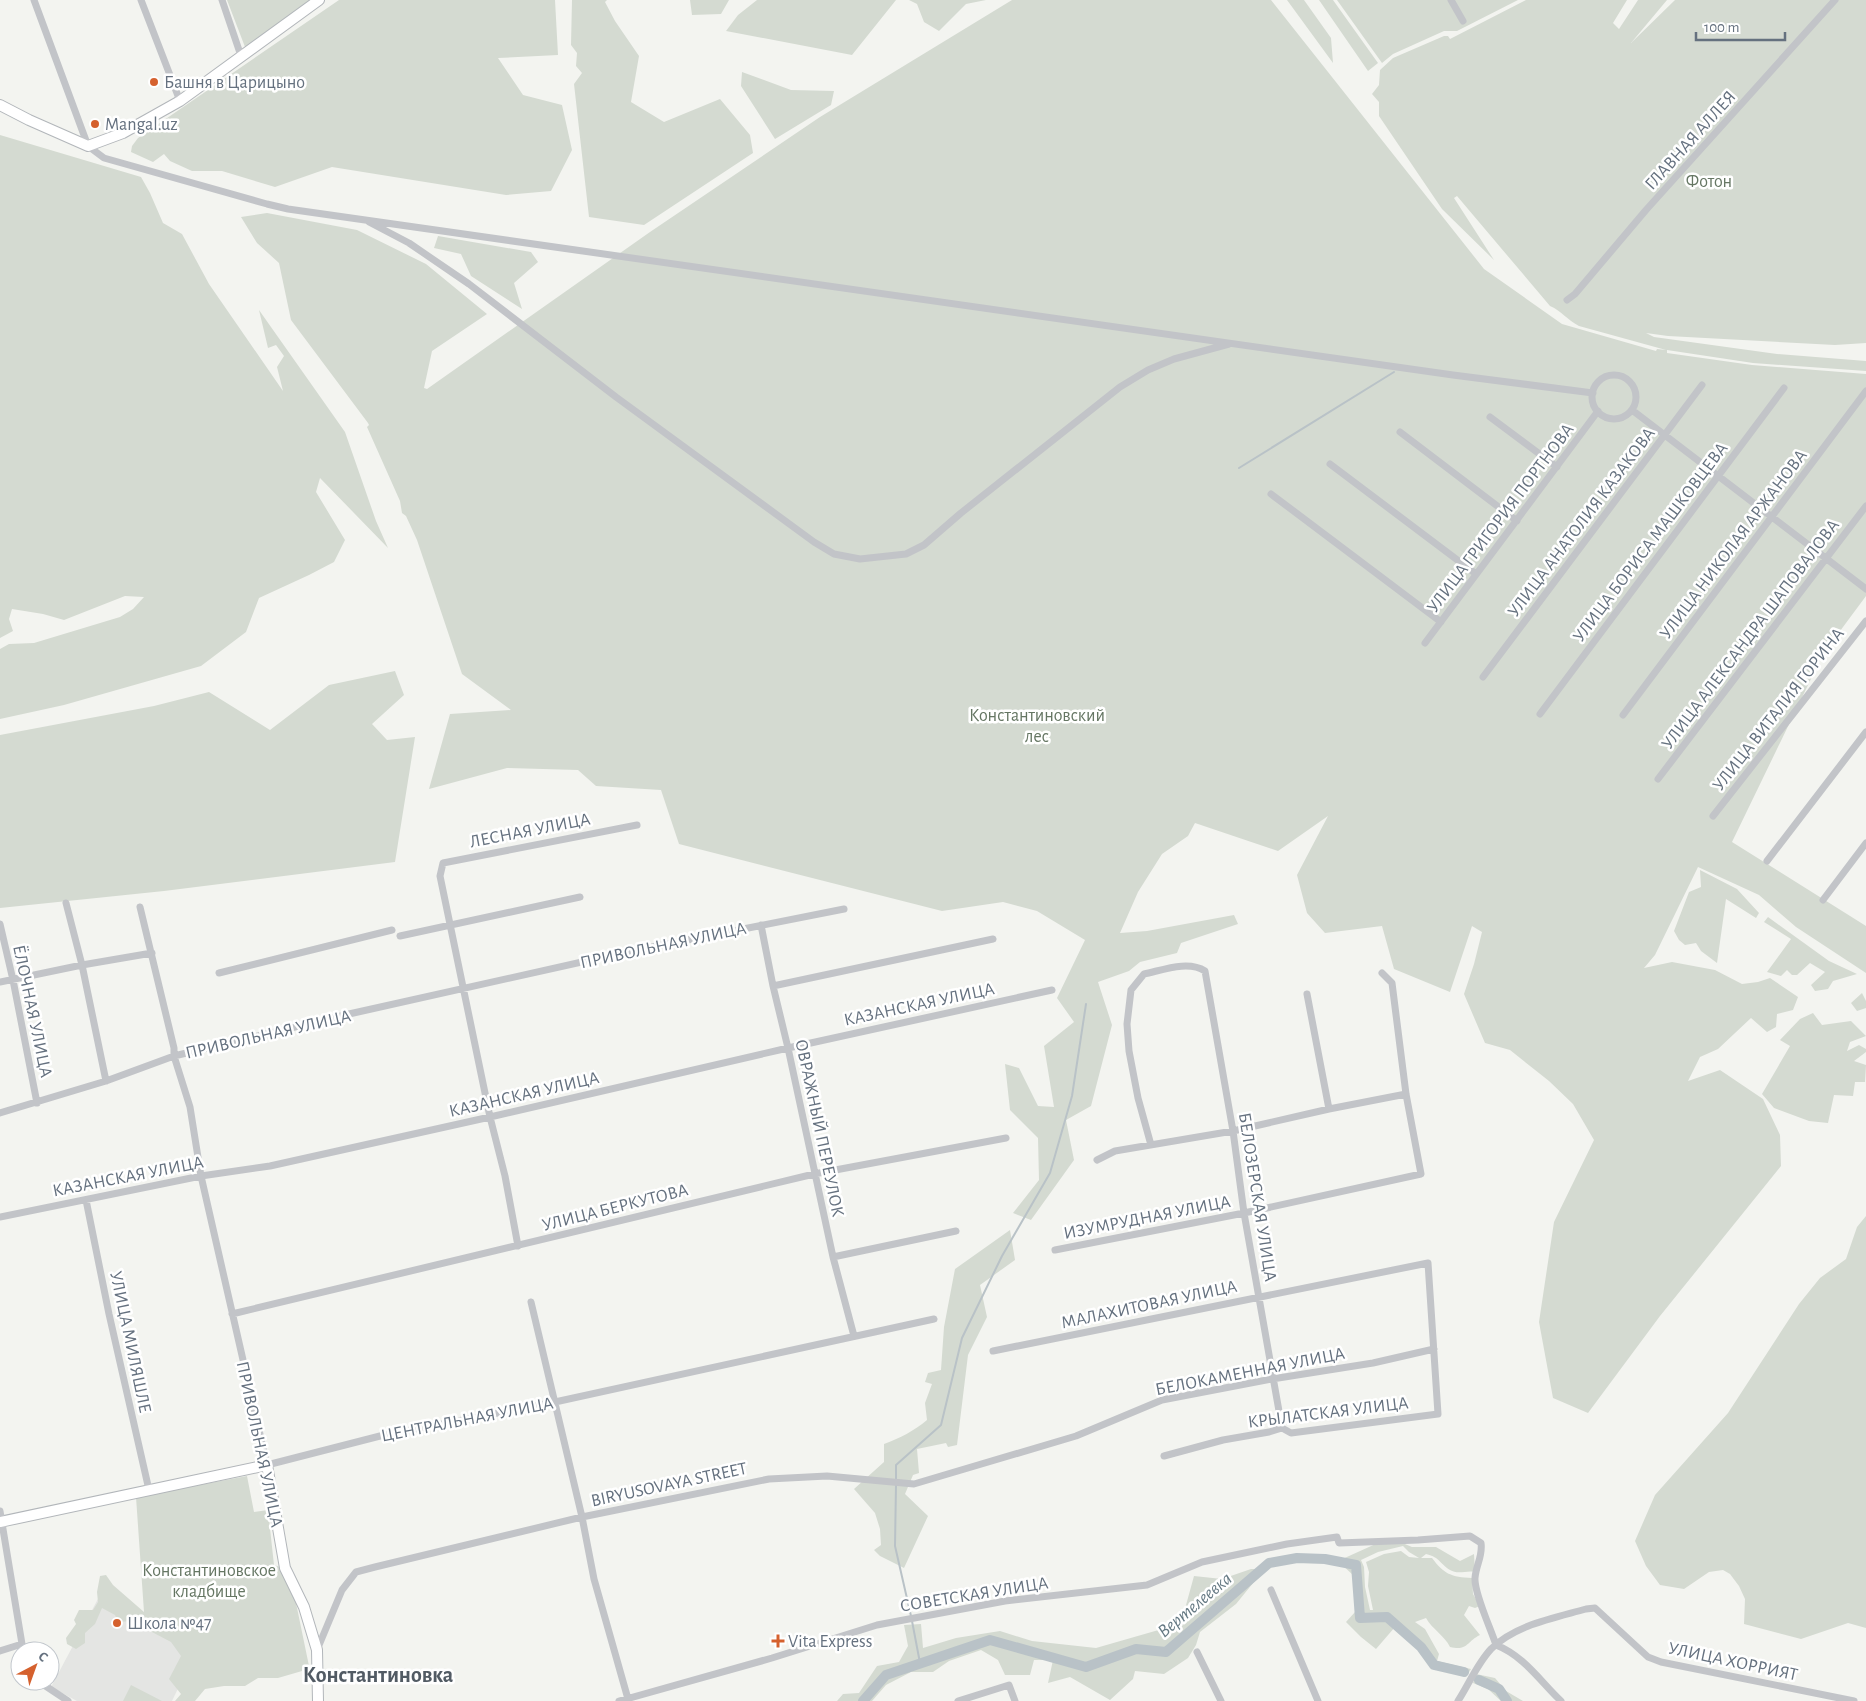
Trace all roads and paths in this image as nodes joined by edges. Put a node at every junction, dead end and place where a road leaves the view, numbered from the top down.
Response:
1 (34, 0) edge
2 (141, 0) edge
3 (222, 0) edge
4 (319, 0) edge
5 (1451, 0) edge
6 (1835, 0) edge
7 (1463, 21) dead end
8 (241, 56) junction
9 (180, 101) junction
10 (0, 105) edge
11 (88, 146) junction
12 (365, 220) junction
13 (1567, 300) dead end
14 (1233, 344) junction
15 (1702, 385) dead end
16 (1784, 388) dead end
17 (1866, 391) edge
18 (1593, 393) junction
19 (1632, 410) junction
20 (1598, 411) junction
21 (1490, 417) dead end
22 (1400, 432) dead end
23 (1665, 435) junction
24 (1330, 464) dead end
25 (1557, 467) junction
26 (1719, 476) junction
27 (1271, 494) dead end
28 (1866, 506) edge
29 (1772, 517) junction
30 (1517, 520) junction
31 (1826, 558) junction
32 (1476, 574) junction
33 (1866, 589) edge
34 (1866, 621) edge
35 (1441, 622) junction
36 (1425, 643) dead end
37 (1483, 678) dead end
38 (1540, 714) dead end
39 (1623, 715) dead end
40 (1866, 732) edge
41 (1658, 779) dead end
42 (1713, 816) dead end
43 (636, 825) dead end
44 (1866, 844) edge
45 (1767, 861) dead end
46 (580, 897) dead end
47 (1823, 900) dead end
48 (66, 902) dead end
49 (140, 906) dead end
50 (844, 908) dead end
51 (0, 924) edge
52 (761, 924) junction
53 (450, 926) junction
54 (392, 930) dead end
55 (400, 936) dead end
56 (994, 939) dead end
57 (152, 953) junction
58 (82, 965) junction
59 (1382, 973) dead end
60 (219, 974) dead end
61 (13, 980) junction
62 (0, 982) edge
63 (773, 986) junction
64 (465, 990) junction
65 (1052, 990) dead end
66 (1307, 994) dead end
67 (788, 1048) junction
68 (174, 1056) junction
69 (106, 1081) junction
70 (1406, 1094) junction
71 (37, 1103) junction
72 (1329, 1109) junction
73 (0, 1113) edge
74 (490, 1117) junction
75 (1233, 1131) junction
76 (1006, 1138) dead end
77 (1151, 1145) junction
78 (1097, 1160) dead end
79 (814, 1174) junction
80 (202, 1176) junction
81 (86, 1200) junction
82 (1244, 1213) junction
83 (0, 1217) edge
84 (956, 1231) dead end
85 (518, 1246) junction
86 (1056, 1250) dead end
87 (833, 1257) junction
88 (1259, 1296) junction
89 (531, 1302) dead end
90 (232, 1314) junction
91 (934, 1319) dead end
92 (854, 1336) junction
93 (1434, 1350) junction
94 (993, 1351) dead end
95 (1272, 1379) junction
96 (555, 1402) junction
97 (1282, 1428) junction
98 (1076, 1436) joint
99 (1164, 1456) dead end
100 (267, 1465) junction
101 (149, 1490) junction
102 (582, 1517) junction
103 (1, 1518) edge
104 (1272, 1590) dead end
105 (22, 1641) edge
106 (1496, 1645) junction
107 (317, 1650) junction
108 (1197, 1652) dead end
109 (53, 1691) edge
110 (628, 1698) junction
111 (68, 1701) edge
112 (318, 1701) edge
113 (619, 1701) edge
114 (958, 1701) edge
115 (1015, 1701) edge
116 (1221, 1701) edge
117 (1318, 1701) edge
118 (1458, 1701) edge
119 (1561, 1701) edge
120 (1854, 1701) edge

1 - 11 street
2 - 9 street
3 - 8 street
4 - 8 street
5 - 7 street
6 - 13 street, ГЛАВНАЯ АЛЛЕЯ
8 - 9 street
9 - 11 street
10 - 11 street
11 - 12 street
12 - 14 street
12 - 14 street
14 - 18 street
15 - 23 street, УЛИЦА АНАТОЛИЯ КАЗАКОВА
16 - 26 street, УЛИЦА БОРИСА МАШКОВЦЕВА
17 - 29 street, УЛИЦА НИКОЛАЯ АРЖАНОВА
18 - 19 street
18 - 20 street
19 - 20 street
19 - 23 street
20 - 25 street, УЛИЦА ГРИГОРИЯ ПОРТНОВА
21 - 25 street
22 - 30 street
23 - 26 street
23 - 37 street, УЛИЦА АНАТОЛИЯ КАЗАКОВА
24 - 32 street
25 - 30 street, УЛИЦА ГРИГОРИЯ ПОРТНОВА
26 - 29 street
26 - 38 street, УЛИЦА БОРИСА МАШКОВЦЕВА
27 - 35 street
28 - 31 street, УЛИЦА АЛЕКСАНДРА ШАПОВАЛОВА
29 - 31 street
29 - 39 street, УЛИЦА НИКОЛАЯ АРЖАНОВА
30 - 32 street, УЛИЦА ГРИГОРИЯ ПОРТНОВА
31 - 33 street
31 - 41 street, УЛИЦА АЛЕКСАНДРА ШАПОВАЛОВА
32 - 35 street, УЛИЦА ГРИГОРИЯ ПОРТНОВА
34 - 42 street, УЛИЦА ВИТАЛИЯ ГОРИНА
35 - 36 street, УЛИЦА ГРИГОРИЯ ПОРТНОВА
40 - 45 street
43 - 53 street, ЛЕСНАЯ УЛИЦА
44 - 47 street
46 - 53 street
48 - 58 street
49 - 57 street
50 - 52 street, ПРИВОЛЬНАЯ УЛИЦА
51 - 61 street, ЁЛОЧНАЯ УЛИЦА
52 - 63 street, ОВРАЖНЫЙ ПЕРЕУЛОК
52 - 64 street, ПРИВОЛЬНАЯ УЛИЦА
53 - 55 street
53 - 64 street
54 - 60 street
56 - 63 street
57 - 58 street
57 - 68 street
58 - 61 street
58 - 69 street
59 - 70 street
61 - 62 street
61 - 71 street, ЁЛОЧНАЯ УЛИЦА
63 - 67 street, ОВРАЖНЫЙ ПЕРЕУЛОК
64 - 68 street, ПРИВОЛЬНАЯ УЛИЦА
64 - 74 street
65 - 67 street, КАЗАНСКАЯ УЛИЦА
66 - 72 street
67 - 74 street, КАЗАНСКАЯ УЛИЦА
67 - 79 street, ОВРАЖНЫЙ ПЕРЕУЛОК
68 - 69 street
68 - 80 street, ПРИВОЛЬНАЯ УЛИЦА
69 - 71 street
70 - 72 street
70 - 82 street, ИЗУМРУДНАЯ УЛИЦА
71 - 73 street
72 - 75 street
74 - 80 street, КАЗАНСКАЯ УЛИЦА
74 - 85 street
75 - 77 street
75 - 77 street, БЕЛОЗЕРСКАЯ УЛИЦА
75 - 82 street, БЕЛОЗЕРСКАЯ УЛИЦА
76 - 79 street, УЛИЦА БЕРКУТОВА
77 - 78 street
79 - 85 street, УЛИЦА БЕРКУТОВА
79 - 87 street, ОВРАЖНЫЙ ПЕРЕУЛОК
80 - 81 street, КАЗАНСКАЯ УЛИЦА
80 - 90 street, ПРИВОЛЬНАЯ УЛИЦА
81 - 83 street, КАЗАНСКАЯ УЛИЦА
81 - 101 street, УЛИЦА МИЛЯШЛЕ
82 - 86 street, ИЗУМРУДНАЯ УЛИЦА
82 - 88 street, БЕЛОЗЕРСКАЯ УЛИЦА
84 - 87 street
85 - 90 street, УЛИЦА БЕРКУТОВА
87 - 92 street, ОВРАЖНЫЙ ПЕРЕУЛОК
88 - 93 street, МАЛАХИТОВАЯ УЛИЦА
88 - 94 street, МАЛАХИТОВАЯ УЛИЦА
88 - 95 street, БЕЛОЗЕРСКАЯ УЛИЦА
89 - 96 street
90 - 100 street, ПРИВОЛЬНАЯ УЛИЦА
91 - 92 street, ЦЕНТРАЛЬНАЯ УЛИЦА
92 - 96 street, ЦЕНТРАЛЬНАЯ УЛИЦА
93 - 95 street, БЕЛОКАМЕННАЯ УЛИЦА
93 - 97 street, КРЫЛАТСКАЯ УЛИЦА
95 - 97 street, БЕЛОЗЕРСКАЯ УЛИЦА
95 - 98 street, БЕЛОКАМЕННАЯ УЛИЦА
96 - 100 street, ЦЕНТРАЛЬНАЯ УЛИЦА
96 - 102 street
97 - 99 street, КРЫЛАТСКАЯ УЛИЦА
98 - 102 street, BIRYUSOVAYA STREET
100 - 101 street, ЦЕНТРАЛЬНАЯ УЛИЦА
100 - 107 street, ПРИВОЛЬНАЯ УЛИЦА
101 - 103 street, ЦЕНТРАЛЬНАЯ УЛИЦА
102 - 107 street, BIRYUSOVAYA STREET
102 - 110 street
103 - 105 street
104 - 117 street
106 - 110 street, СОВЕТСКАЯ УЛИЦА
106 - 118 street
106 - 119 street
106 - 120 street, УЛИЦА ХОРРИЯТ
107 - 112 street, ПРИВОЛЬНАЯ УЛИЦА
108 - 116 street
109 - 111 street
110 - 113 street, СОВЕТСКАЯ УЛИЦА
114 - 115 street

